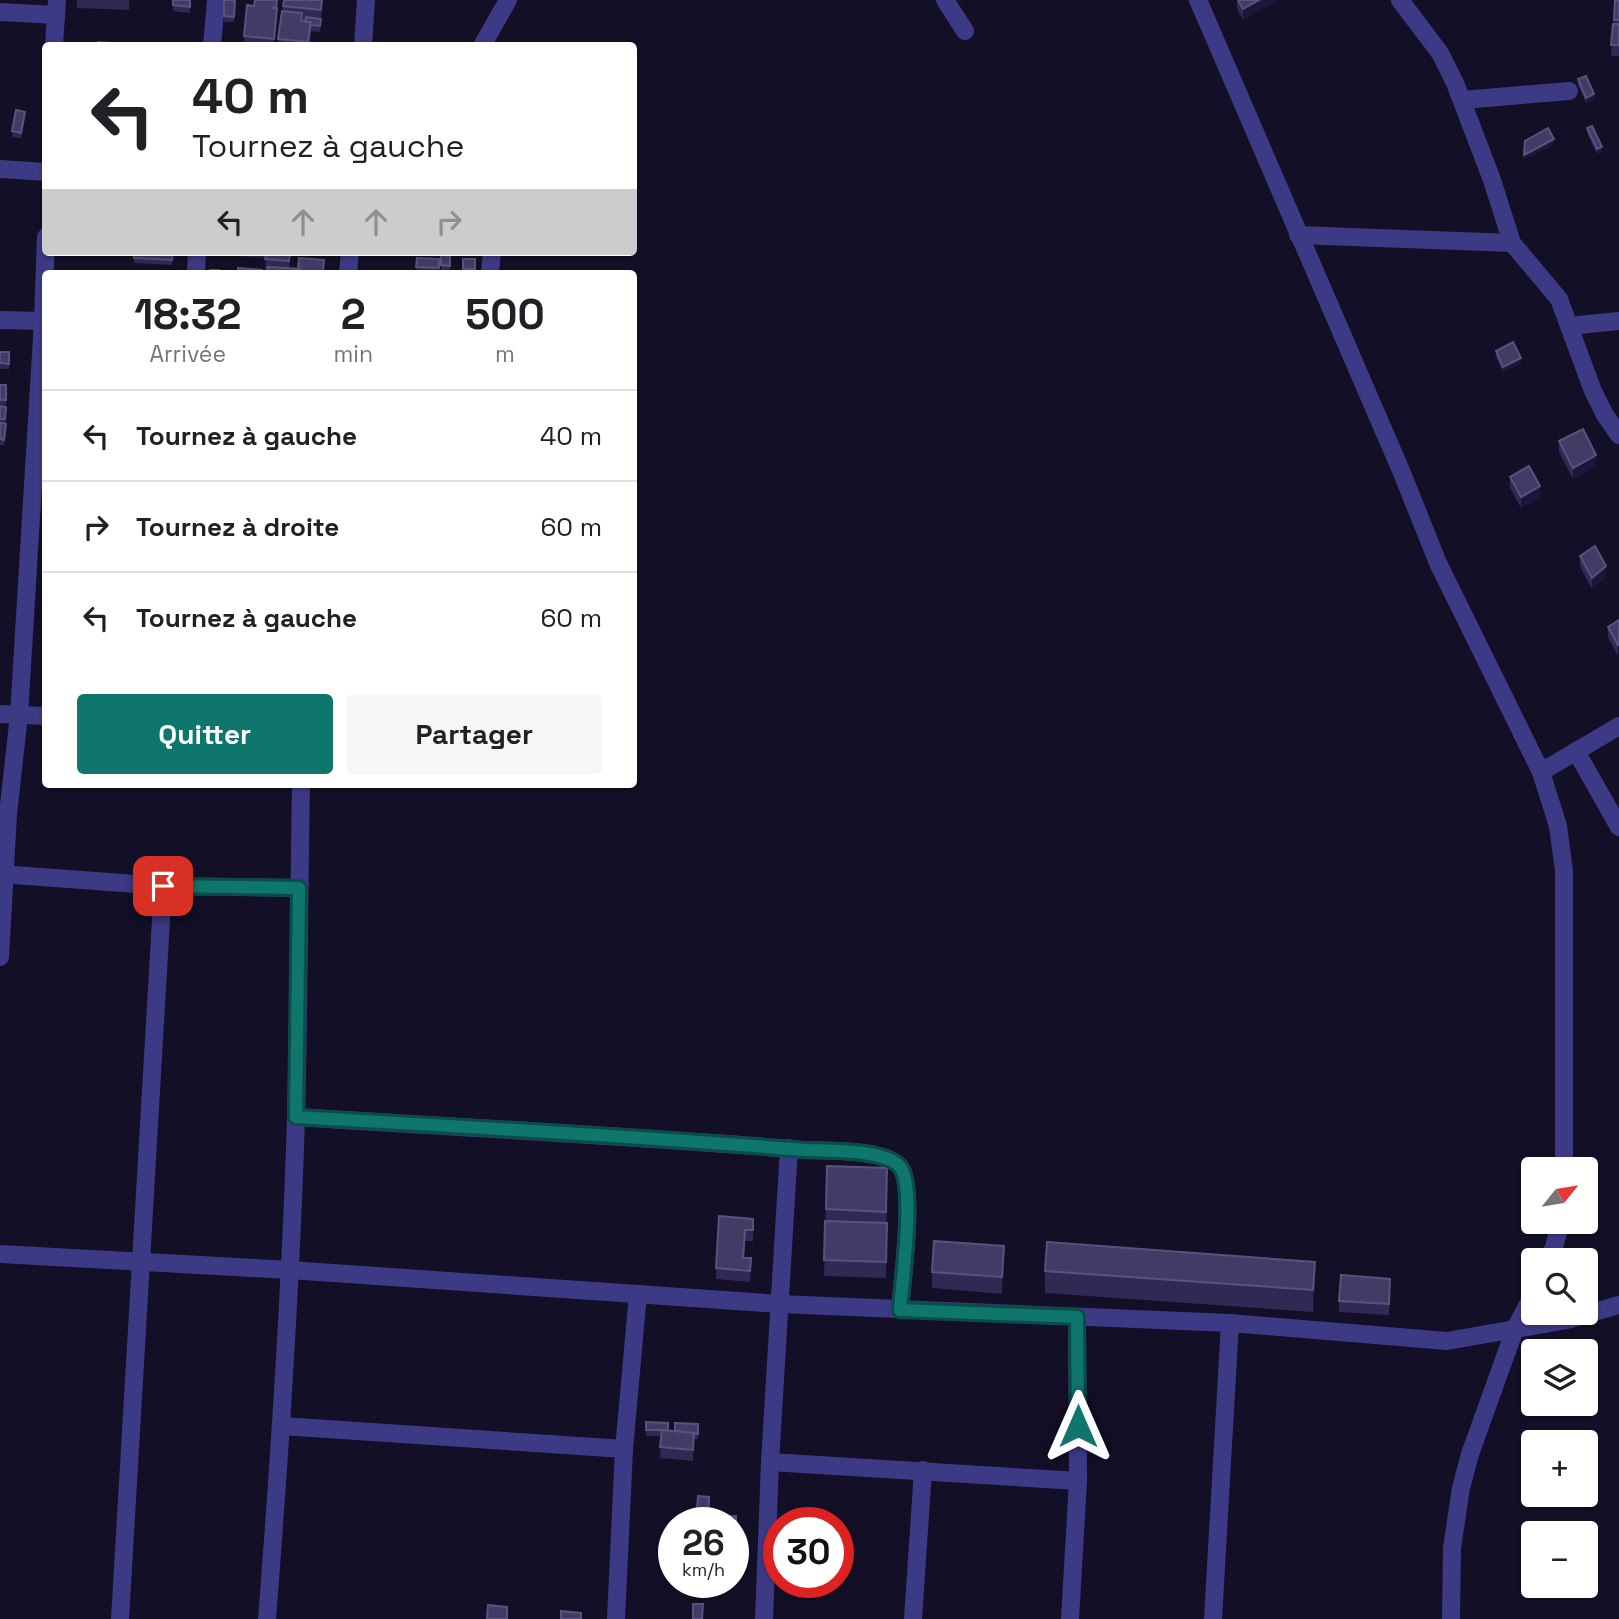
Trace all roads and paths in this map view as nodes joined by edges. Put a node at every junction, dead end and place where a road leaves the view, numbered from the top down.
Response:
1 (216, 0) edge
2 (366, 0) edge
3 (508, 0) edge
4 (945, 0) edge
5 (1198, 0) edge
6 (1400, 0) edge
7 (56, 8) edge
8 (0, 12) edge
9 (965, 31) dead end
10 (54, 42) edge
11 (212, 42) edge
12 (363, 42) edge
13 (484, 42) edge
14 (1569, 91) dead end
15 (1462, 100) junction
16 (0, 169) edge
17 (42, 172) edge
18 (1298, 235) junction
19 (1512, 243) junction
20 (0, 320) edge
21 (42, 321) edge
22 (1619, 321) edge
23 (1569, 326) junction
24 (42, 360) edge
25 (1619, 434) edge
26 (37, 554) edge
27 (0, 714) edge
28 (19, 715) junction
29 (42, 716) edge
30 (1619, 726) edge
31 (1577, 751) junction
32 (1541, 772) junction
33 (301, 788) edge
34 (1619, 827) edge
35 (2, 874) edge
36 (163, 886) junction
37 (299, 888) junction
38 (0, 957) edge
39 (296, 1117) junction
40 (789, 1148) junction
41 (1564, 1157) edge
42 (0, 1254) edge
43 (141, 1261) junction
44 (290, 1270) junction
45 (638, 1294) junction
46 (780, 1304) junction
47 (1619, 1305) edge
48 (900, 1310) junction
49 (1077, 1317) junction
50 (1521, 1317) edge
51 (1230, 1323) junction
52 (1515, 1329) junction
53 (282, 1426) junction
54 (624, 1449) junction
55 (770, 1462) junction
56 (923, 1471) junction
57 (1078, 1481) junction
58 (120, 1619) edge
59 (267, 1619) edge
60 (616, 1619) edge
61 (764, 1619) edge
62 (913, 1619) edge
63 (1070, 1619) edge
64 (1213, 1619) edge
65 (1451, 1619) edge

1 - 11 street
2 - 12 street
3 - 13 street
4 - 9 street
5 - 18 street
6 - 15 street
7 - 8 street
7 - 10 street
14 - 15 street
15 - 19 street
16 - 17 street
18 - 19 street
18 - 32 street
19 - 23 street
20 - 21 street
22 - 23 street
23 - 25 street
24 - 26 street
26 - 28 street
27 - 28 street
28 - 29 street
28 - 35 street
30 - 31 street
31 - 32 street
31 - 34 street
32 - 41 street
33 - 37 street
35 - 36 street
35 - 38 street
36 - 37 street
36 - 43 street
37 - 39 street
39 - 40 street
39 - 44 street
40 - 46 street
40 - 48 street
42 - 43 street
43 - 44 street
43 - 58 street
44 - 45 street
44 - 53 street
45 - 46 street
45 - 54 street
46 - 48 street
46 - 55 street
47 - 52 street
48 - 49 street
49 - 51 street
49 - 57 street
50 - 52 street
51 - 52 street
51 - 64 street
52 - 65 street
53 - 54 street
53 - 59 street
54 - 60 street
55 - 56 street
55 - 61 street
56 - 57 street
56 - 62 street
57 - 63 street

